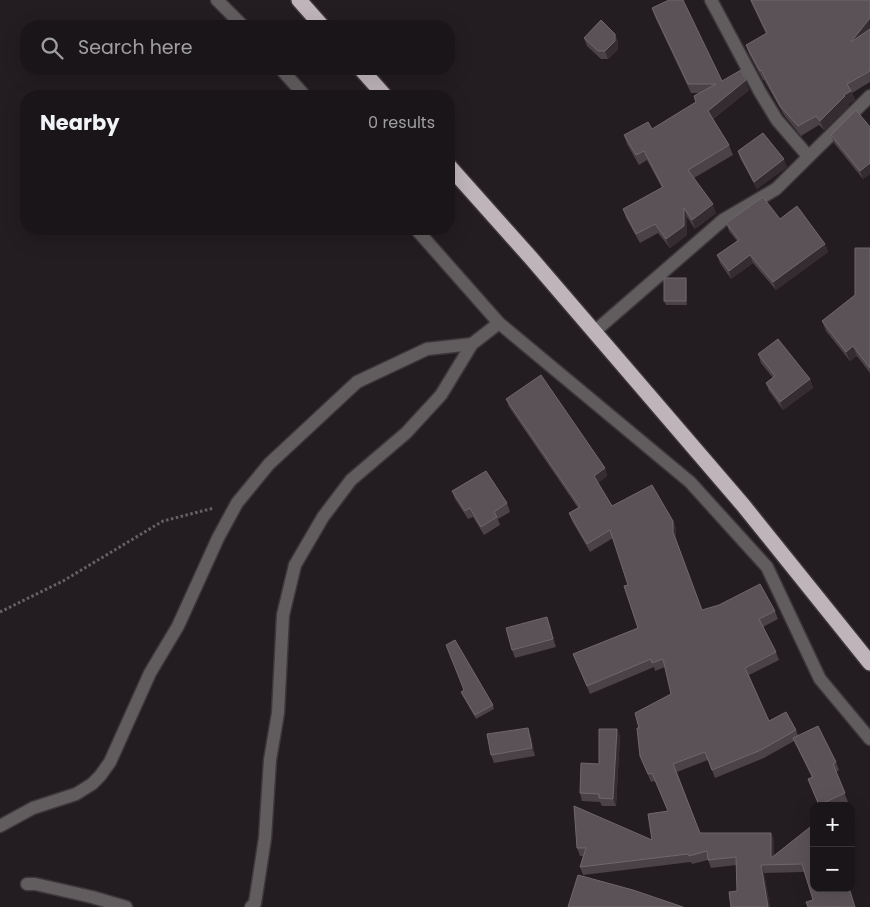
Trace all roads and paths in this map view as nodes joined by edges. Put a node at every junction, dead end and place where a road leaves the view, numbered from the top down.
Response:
1 (217, 0) edge
2 (299, 0) edge
3 (711, 0) edge
4 (237, 20) edge
5 (317, 20) edge
6 (286, 75) edge
7 (366, 75) edge
8 (300, 90) edge
9 (380, 90) edge
10 (870, 96) edge
11 (808, 156) junction
12 (455, 173) edge
13 (421, 235) edge
14 (499, 323) junction
15 (594, 332) junction
16 (472, 344) junction
17 (237, 503) junction
18 (0, 612) edge
19 (870, 664) edge
20 (870, 739) edge
21 (0, 826) edge
22 (27, 884) dead end
23 (126, 907) edge
24 (251, 907) edge

1 - 4 street
2 - 5 highway
3 - 11 street
6 - 8 street
7 - 9 highway
10 - 11 street
11 - 15 street
12 - 15 highway
13 - 14 street
14 - 16 street
14 - 20 street
15 - 19 highway
16 - 17 street
16 - 24 street
17 - 18 path
17 - 21 street
22 - 23 street

